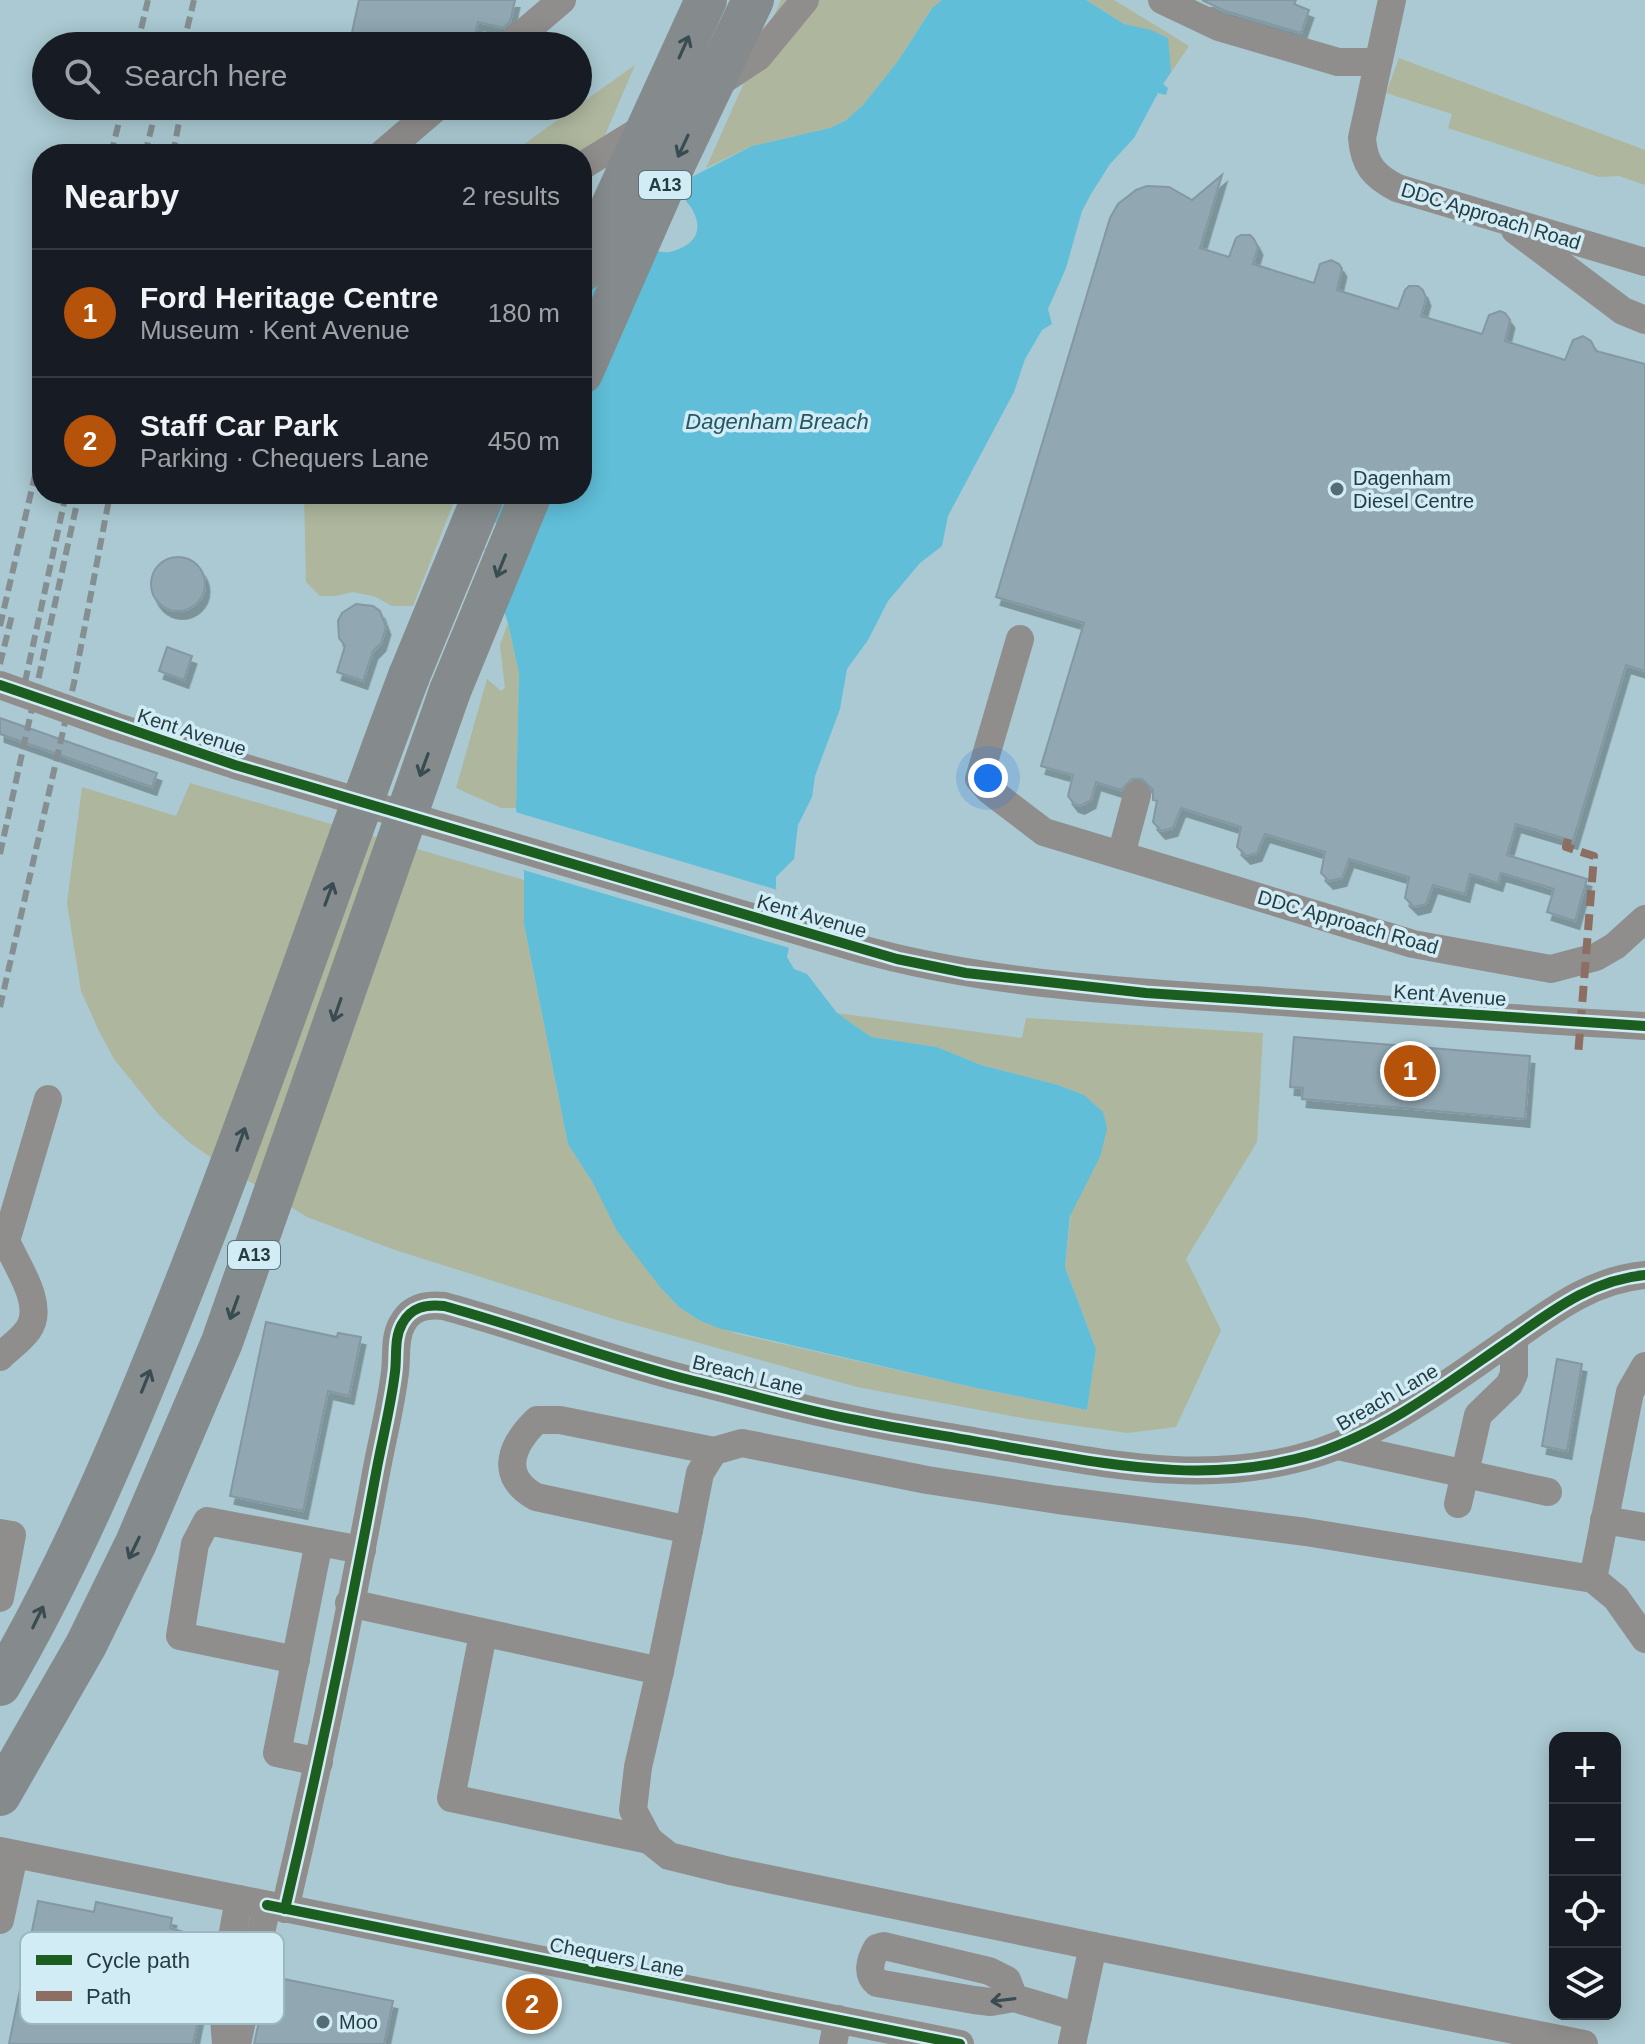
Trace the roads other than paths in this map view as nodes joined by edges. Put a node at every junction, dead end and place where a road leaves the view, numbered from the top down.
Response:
1 (562, 0) edge
2 (706, 0) edge
3 (753, 0) edge
4 (805, 0) edge
5 (1162, 0) edge
6 (1392, 0) edge
7 (524, 32) edge
8 (1377, 62) junction
9 (422, 120) edge
10 (394, 144) edge
11 (592, 160) edge
12 (1500, 219) junction
13 (592, 249) edge
14 (1645, 262) edge
15 (1645, 320) edge
16 (592, 350) edge
17 (480, 504) edge
18 (527, 504) edge
19 (1020, 639) dead end
20 (0, 685) edge
21 (1137, 795) dead end
22 (1121, 855) junction
23 (1645, 919) edge
24 (1645, 1026) edge
25 (48, 1099) dead end
26 (1645, 1275) edge
27 (1514, 1337) junction
28 (0, 1357) edge
29 (1645, 1366) edge
30 (1338, 1446) junction
31 (714, 1451) junction
32 (1463, 1473) junction
33 (1548, 1492) dead end
34 (1458, 1504) dead end
35 (1604, 1520) junction
36 (1645, 1527) edge
37 (689, 1530) junction
38 (0, 1533) edge
39 (319, 1542) junction
40 (362, 1550) junction
41 (1593, 1579) junction
42 (0, 1598) edge
43 (349, 1603) junction
44 (483, 1634) junction
45 (1645, 1639) edge
46 (296, 1660) junction
47 (660, 1671) junction
48 (0, 1685) edge
49 (319, 1762) junction
50 (0, 1795) edge
51 (649, 1840) junction
52 (7, 1853) edge
53 (239, 1899) junction
54 (880, 1900) junction
55 (276, 1907) junction
56 (0, 1920) edge
57 (233, 1932) edge
58 (269, 1932) edge
59 (1093, 1946) junction
60 (224, 2024) edge
61 (243, 2024) edge
62 (1075, 2030) edge
63 (836, 2032) edge
64 (929, 2041) edge
65 (226, 2044) edge
66 (237, 2044) edge
67 (960, 2044) edge
68 (1584, 2044) edge

1 - 7 street
13 -> 2 highway, A13, bridge
3 -> 16 highway, A13, bridge
4 - 11 street
5 - 8 street
6 - 8 street, DDC Approach Road
8 - 12 street, DDC Approach Road
9 - 10 street
12 - 14 street, DDC Approach Road
12 - 15 street
48 -> 17 highway, A13, bridge
18 -> 50 highway, A13, bridge
19 - 22 street, DDC Approach Road
20 - 24 street, Kent Avenue, bridge
21 - 22 street
22 - 23 street, DDC Approach Road
25 - 28 street
26 - 27 street, Breach Lane
27 - 30 street, Breach Lane
27 - 32 street
29 - 35 street
30 - 32 street
30 - 40 street, Breach Lane
31 - 37 street
31 - 37 street
31 - 41 street
32 - 33 street
32 - 34 street
35 - 36 street
35 - 41 street
37 - 47 street
38 - 42 street
39 - 40 street
39 - 46 street
39 - 46 street
40 - 43 street, Breach Lane
41 - 45 street
43 - 44 street
43 - 49 street, Breach Lane
44 - 47 street
44 - 51 street
46 - 49 street
47 - 51 street
49 - 55 street, Breach Lane
51 - 54 street
52 - 53 street, Chequers Lane
52 - 56 street
53 - 55 street, Chequers Lane
53 - 57 street
54 - 59 street
54 - 62 street
55 - 58 street, Breach Lane
55 - 63 street, Chequers Lane
59 - 62 street
59 - 68 street
60 - 65 street
61 - 66 street, Breach Lane
63 - 64 street, Chequers Lane
64 - 67 street, Chequers Lane

